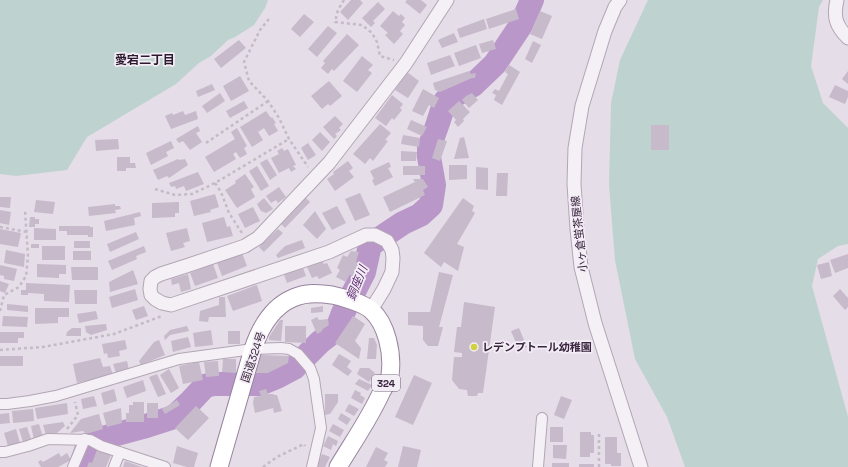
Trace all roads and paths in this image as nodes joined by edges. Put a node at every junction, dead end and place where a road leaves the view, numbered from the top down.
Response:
1 (344, 0) edge
2 (447, 0) edge
3 (620, 0) edge
4 (838, 0) edge
5 (269, 19) dead end
6 (848, 38) edge
7 (406, 63) junction
8 (268, 100) junction
9 (289, 139) junction
10 (206, 143) dead end
11 (315, 177) junction
12 (215, 183) junction
13 (155, 189) dead end
14 (25, 210) dead end
15 (0, 227) edge
16 (27, 232) junction
17 (248, 244) junction
18 (371, 310) junction
19 (0, 311) edge
20 (162, 317) dead end
21 (253, 349) junction
22 (0, 350) edge
23 (74, 391) junction
24 (0, 404) edge
25 (542, 418) dead end
26 (65, 433) dead end
27 (599, 434) dead end
28 (88, 439) junction
29 (0, 452) edge
30 (120, 452) junction
31 (152, 465) edge
32 (313, 465) edge
33 (73, 467) edge
34 (114, 467) edge
35 (165, 467) edge
36 (219, 467) edge
37 (263, 467) edge
38 (338, 467) edge
39 (538, 467) edge
40 (599, 467) edge
41 (641, 467) edge

1 - 7 path
2 - 7 street
3 - 41 street, 小ヶ倉蛍茶屋線
4 - 6 street
5 - 8 path
7 - 11 street
8 - 9 path
8 - 10 path
9 - 11 path
9 - 12 path
11 - 17 street
12 - 13 path
12 - 17 path
14 - 16 path
15 - 16 path
16 - 19 path
17 - 18 street
18 - 21 highway, 国道324号
18 - 38 highway, 324
20 - 22 path
21 - 23 street
21 - 32 street
21 - 36 highway, 国道324号
23 - 24 street
23 - 26 path
25 - 39 street
27 - 40 path
28 - 29 street
28 - 30 street
28 - 33 street
30 - 31 street
30 - 34 street
31 - 35 street
32 - 37 path

